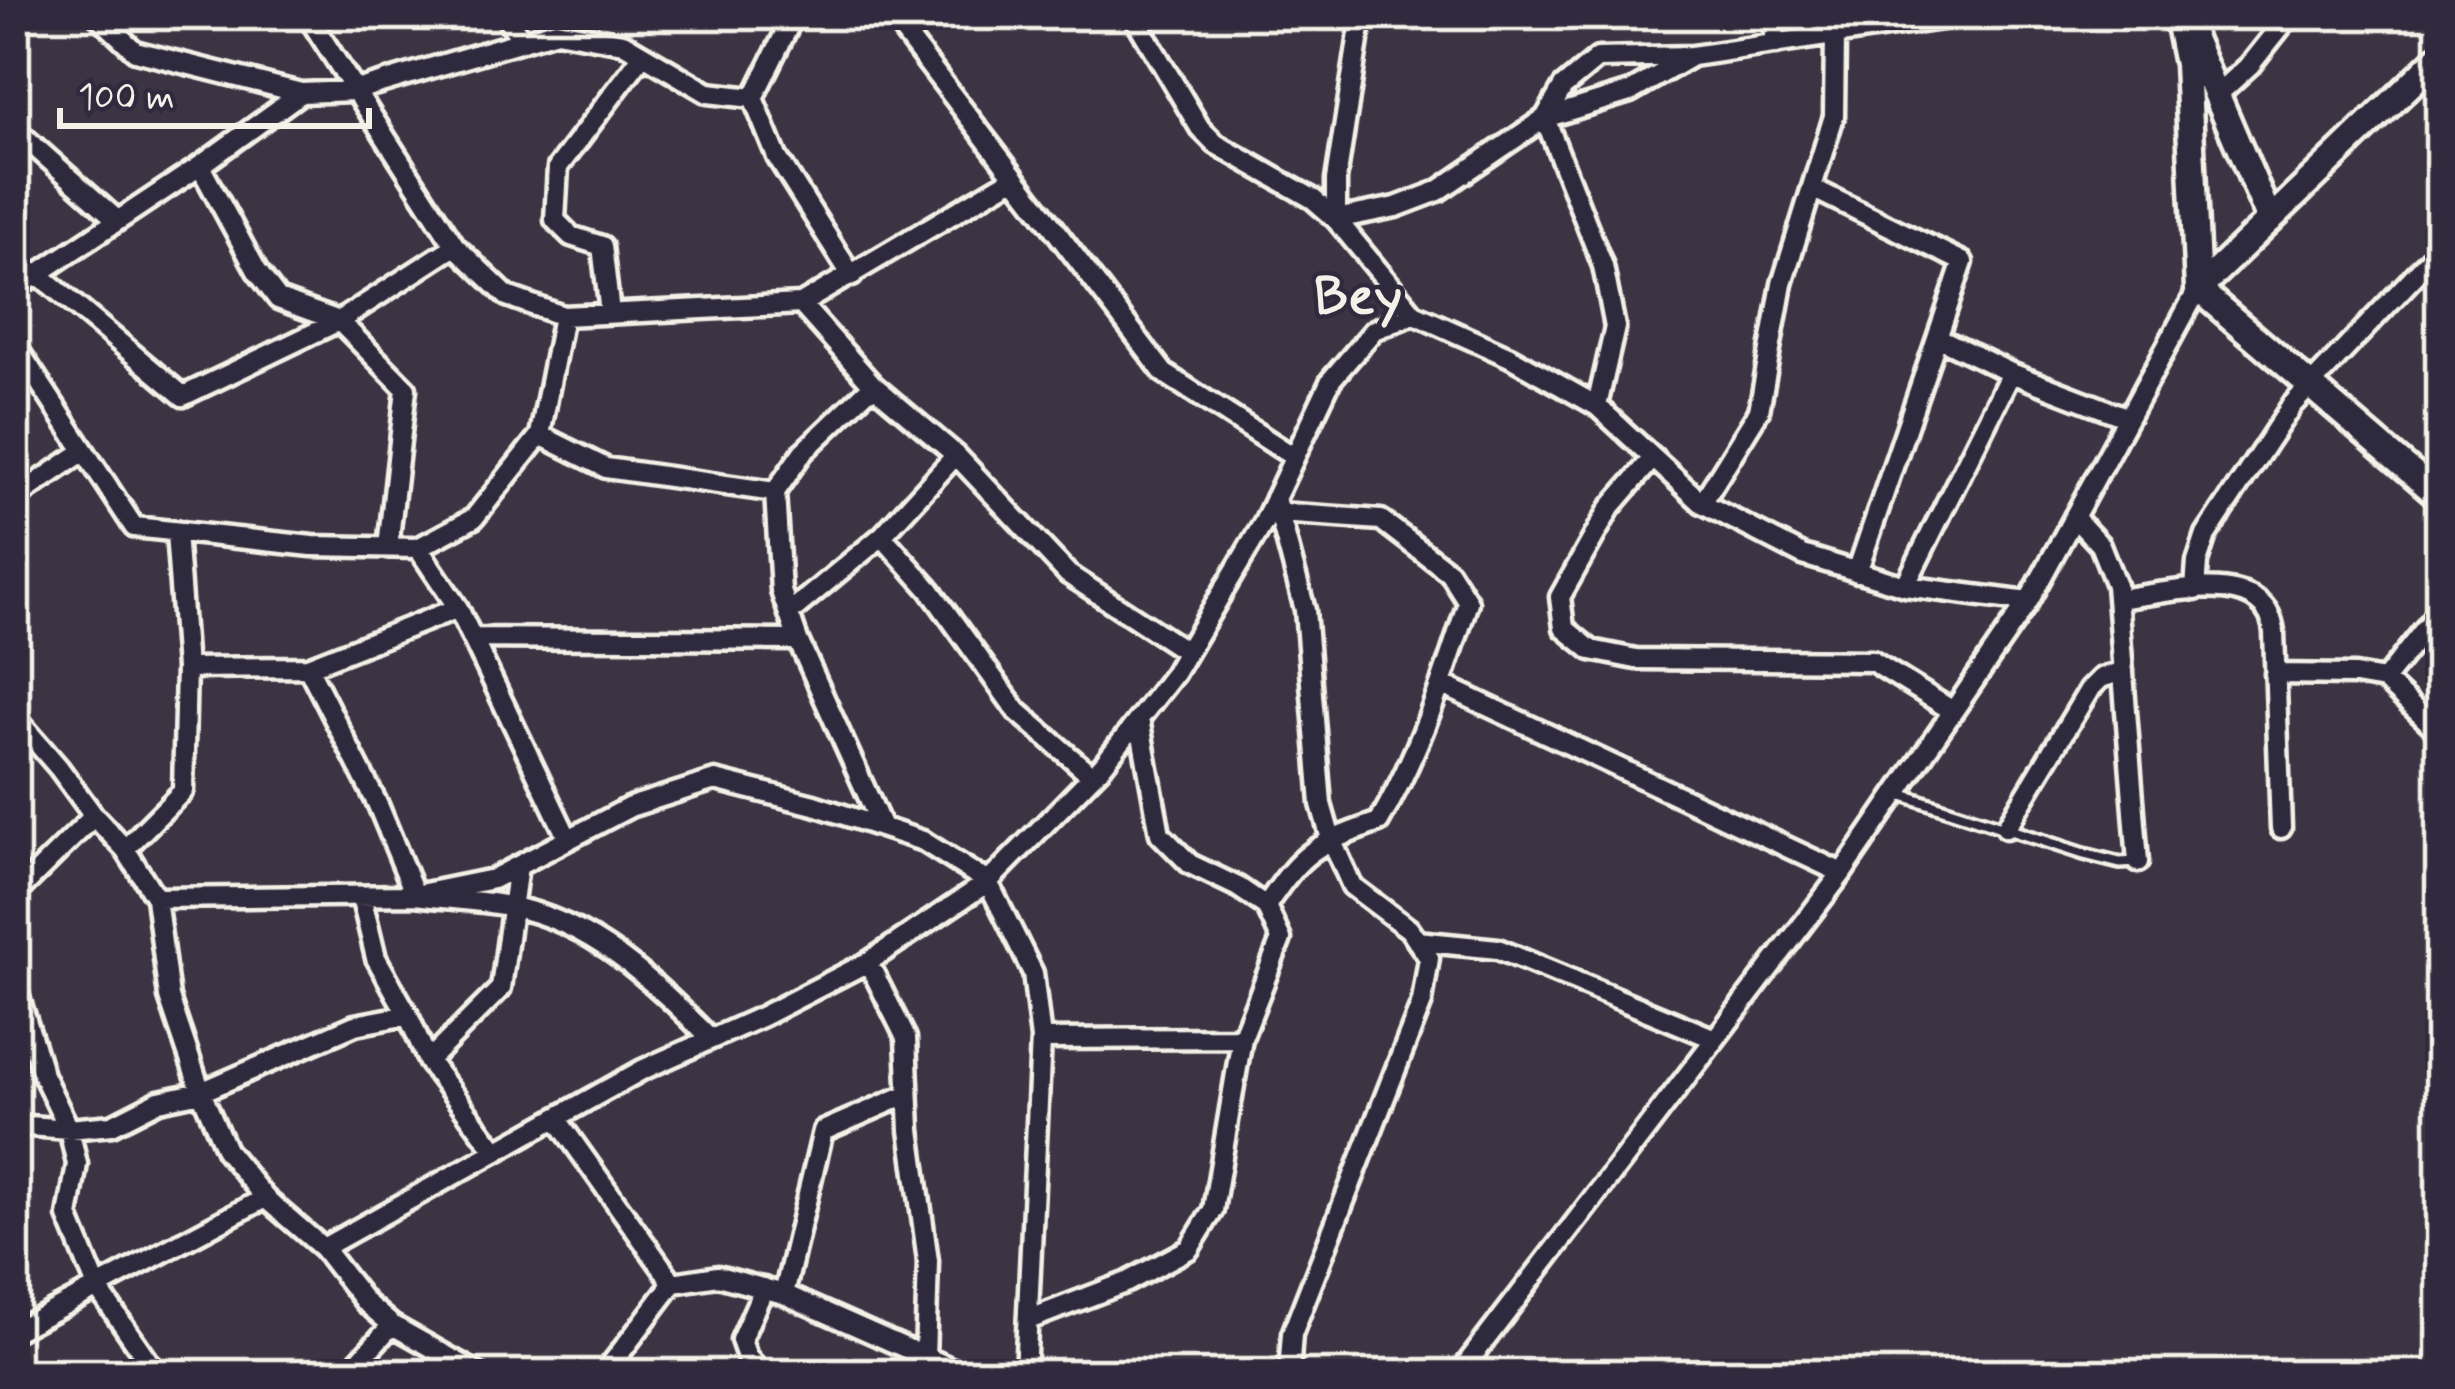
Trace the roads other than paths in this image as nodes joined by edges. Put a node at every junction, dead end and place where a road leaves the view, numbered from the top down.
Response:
1 (97, 15) edge
2 (308, 15) edge
3 (506, 15) edge
4 (794, 15) edge
5 (891, 15) edge
6 (1132, 15) edge
7 (1362, 15) edge
8 (1772, 15) edge
9 (1969, 15) edge
10 (2180, 15) edge
11 (2290, 15) edge
12 (1835, 35) junction
13 (521, 39) junction
14 (1776, 44) junction
15 (643, 55) junction
16 (1692, 56) junction
17 (2435, 69) edge
18 (353, 92) junction
19 (301, 93) junction
20 (2217, 95) junction
21 (753, 98) junction
22 (1545, 118) junction
23 (15, 129) edge
24 (200, 166) junction
25 (1016, 177) junction
26 (1812, 188) junction
27 (1336, 219) junction
28 (117, 220) junction
29 (2270, 220) junction
30 (455, 246) junction
31 (2440, 249) edge
32 (38, 274) junction
33 (852, 276) junction
34 (15, 290) edge
35 (2198, 290) junction
36 (801, 304) junction
37 (610, 314) junction
38 (1414, 314) junction
39 (563, 316) junction
40 (339, 320) junction
41 (1939, 338) junction
42 (15, 345) edge
43 (2011, 373) junction
44 (873, 385) junction
45 (2312, 387) junction
46 (1597, 406) junction
47 (2128, 418) junction
48 (539, 436) junction
49 (84, 451) junction
50 (956, 455) junction
51 (1294, 458) junction
52 (1653, 458) junction
53 (2436, 484) edge
54 (775, 492) junction
55 (15, 498) edge
56 (1702, 503) junction
57 (1277, 505) junction
58 (2074, 517) junction
59 (176, 532) junction
60 (882, 536) junction
61 (388, 547) junction
62 (418, 548) junction
63 (1857, 572) junction
64 (1905, 586) junction
65 (2195, 590) junction
66 (2117, 599) junction
67 (2028, 602) junction
68 (458, 608) junction
69 (2440, 610) edge
70 (789, 613) junction
71 (472, 638) junction
72 (798, 640) junction
73 (1187, 652) junction
74 (308, 667) junction
75 (186, 668) junction
76 (2123, 671) junction
77 (2276, 674) junction
78 (2384, 680) junction
79 (1442, 684) junction
80 (1953, 712) junction
81 (15, 717) edge
82 (1138, 719) junction
83 (2440, 734) edge
84 (1091, 776) junction
85 (1897, 793) junction
86 (94, 817) junction
87 (882, 827) junction
88 (2006, 828) junction
89 (2281, 828) dead end
90 (568, 839) junction
91 (1331, 839) junction
92 (125, 849) junction
93 (2138, 862) joint
94 (518, 866) junction
95 (1842, 873) junction
96 (988, 882) junction
97 (15, 894) edge
98 (415, 895) junction
99 (362, 896) junction
100 (156, 898) junction
101 (512, 906) junction
102 (1266, 907) junction
103 (1417, 941) junction
104 (868, 962) junction
105 (15, 984) edge
106 (408, 1015) junction
107 (1242, 1038) junction
108 (711, 1039) junction
109 (1041, 1039) junction
110 (1715, 1039) junction
111 (428, 1060) junction
112 (201, 1092) junction
113 (908, 1094) junction
114 (556, 1118) junction
115 (15, 1125) edge
116 (69, 1129) junction
117 (496, 1151) junction
118 (266, 1198) junction
119 (323, 1248) junction
120 (673, 1283) junction
121 (97, 1287) junction
122 (764, 1288) junction
123 (784, 1294) junction
124 (1028, 1320) junction
125 (392, 1325) junction
126 (15, 1331) edge
127 (921, 1366) edge
128 (158, 1374) edge
129 (347, 1374) edge
130 (479, 1374) edge
131 (604, 1374) edge
132 (762, 1374) edge
133 (964, 1374) edge
134 (1025, 1374) edge
135 (1289, 1374) edge
136 (1459, 1374) edge

1 - 19 street
2 - 18 street
3 - 13 street
4 - 21 street
5 - 25 street
6 - 27 street
7 - 27 street
8 - 14 street
9 - 12 street
10 - 20 street
10 - 35 street
11 - 20 street
12 - 14 street
12 - 26 street
13 - 15 street
13 - 18 street
14 - 16 street
15 - 21 street
15 - 37 street
16 - 22 street
16 - 22 street
17 - 29 street
18 - 19 street
18 - 30 street
19 - 24 street
20 - 29 street
21 - 33 street
22 - 27 street
22 - 46 street
23 - 28 street
24 - 28 street
24 - 40 street
25 - 33 street
25 - 51 street
26 - 41 street
26 - 56 street
27 - 38 street
28 - 32 street
29 - 35 street
30 - 39 street
30 - 40 street
31 - 45 street
32 - 34 street
32 - 40 street
33 - 36 street
35 - 45 street
35 - 47 street
36 - 37 street
36 - 44 street
37 - 39 street
38 - 46 street
38 - 51 street
39 - 48 street
40 - 61 street
41 - 43 street
41 - 63 street
42 - 49 street
43 - 47 street
43 - 64 street
44 - 50 street
44 - 54 street
45 - 53 street
45 - 65 street
46 - 52 street
47 - 58 street
48 - 54 street
48 - 62 street
49 - 55 street
49 - 59 street
50 - 60 street
50 - 73 street
51 - 57 street
52 - 56 street
52 - 80 street
54 - 70 street
56 - 63 street
57 - 73 street
57 - 79 street
57 - 91 street
58 - 66 street
58 - 67 street
59 - 61 street
59 - 75 street
60 - 70 street
60 - 84 street
61 - 62 street
62 - 68 street
63 - 64 street
64 - 67 street
65 - 66 street
65 - 77 street
66 - 76 street
67 - 80 street
68 - 71 street
68 - 74 street
69 - 78 street
70 - 72 street
71 - 72 street
71 - 90 street
72 - 87 street
73 - 82 street
74 - 75 street
74 - 98 street
75 - 92 street
76 - 88 street
76 - 93 street
77 - 78 street
77 - 89 street
78 - 83 street
79 - 91 street
79 - 95 street
80 - 85 street
81 - 86 street
82 - 84 street
82 - 102 street
84 - 96 street
85 - 88 lane
85 - 95 street
86 - 92 street
86 - 97 street
87 - 90 street
87 - 96 street
88 - 93 lane
90 - 94 street
91 - 102 street
91 - 103 street
92 - 100 street
94 - 98 street
94 - 101 street
95 - 110 street
96 - 104 street
96 - 109 street
98 - 99 street
98 - 101 street
99 - 100 street
99 - 106 street
100 - 112 street
101 - 108 street
101 - 111 street
102 - 107 street
103 - 110 street
103 - 135 street
104 - 108 street
104 - 113 street
105 - 116 street
106 - 111 street
106 - 112 street
107 - 109 street
107 - 124 street
108 - 114 street
109 - 124 street
110 - 136 street
111 - 117 street
112 - 116 street
112 - 118 street
113 - 123 street
113 - 127 street
114 - 117 street
114 - 120 street
115 - 116 street
116 - 121 street
117 - 119 street
118 - 119 street
118 - 121 street
119 - 125 street
120 - 122 street
120 - 131 street
121 - 126 street
121 - 128 street
122 - 123 street
122 - 132 street
123 - 127 street
124 - 134 street
125 - 129 street
125 - 130 street
127 - 133 street

